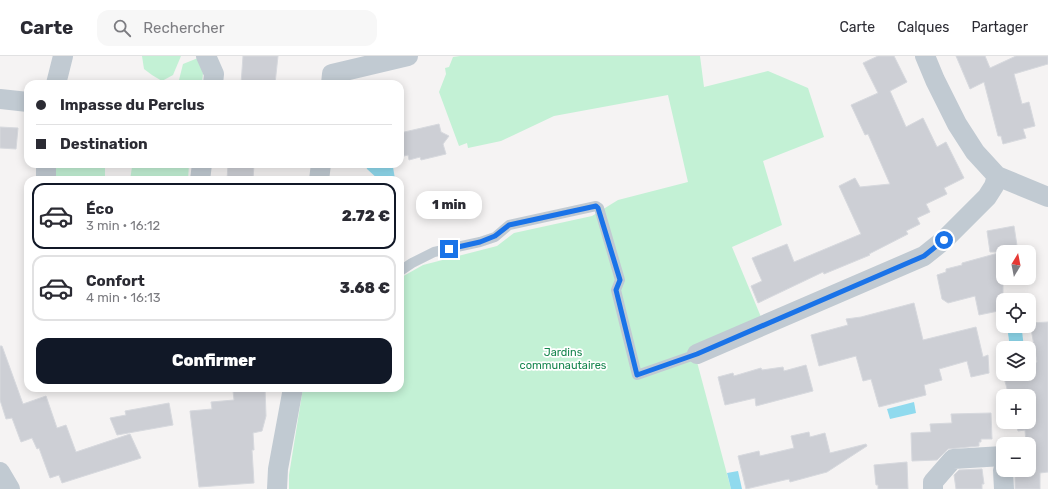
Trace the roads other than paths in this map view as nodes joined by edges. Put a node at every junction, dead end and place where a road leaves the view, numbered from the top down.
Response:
1 (63, 56) edge
2 (206, 56) edge
3 (408, 56) edge
4 (925, 56) edge
5 (57, 80) edge
6 (213, 80) edge
7 (331, 80) edge
8 (0, 99) edge
9 (24, 102) edge
10 (997, 176) junction
11 (1048, 196) edge
12 (404, 268) edge
13 (697, 354) joint
14 (292, 392) edge
15 (996, 456) edge
16 (0, 472) edge
17 (1004, 477) edge
18 (10, 489) edge
19 (277, 489) edge
20 (934, 489) edge
21 (1004, 489) edge

1 - 5 street
2 - 6 street
3 - 7 street
4 - 10 street
8 - 9 street
10 - 11 street
10 - 13 street
12 - 13 lane
14 - 19 street
15 - 20 street
16 - 18 street
17 - 21 street

